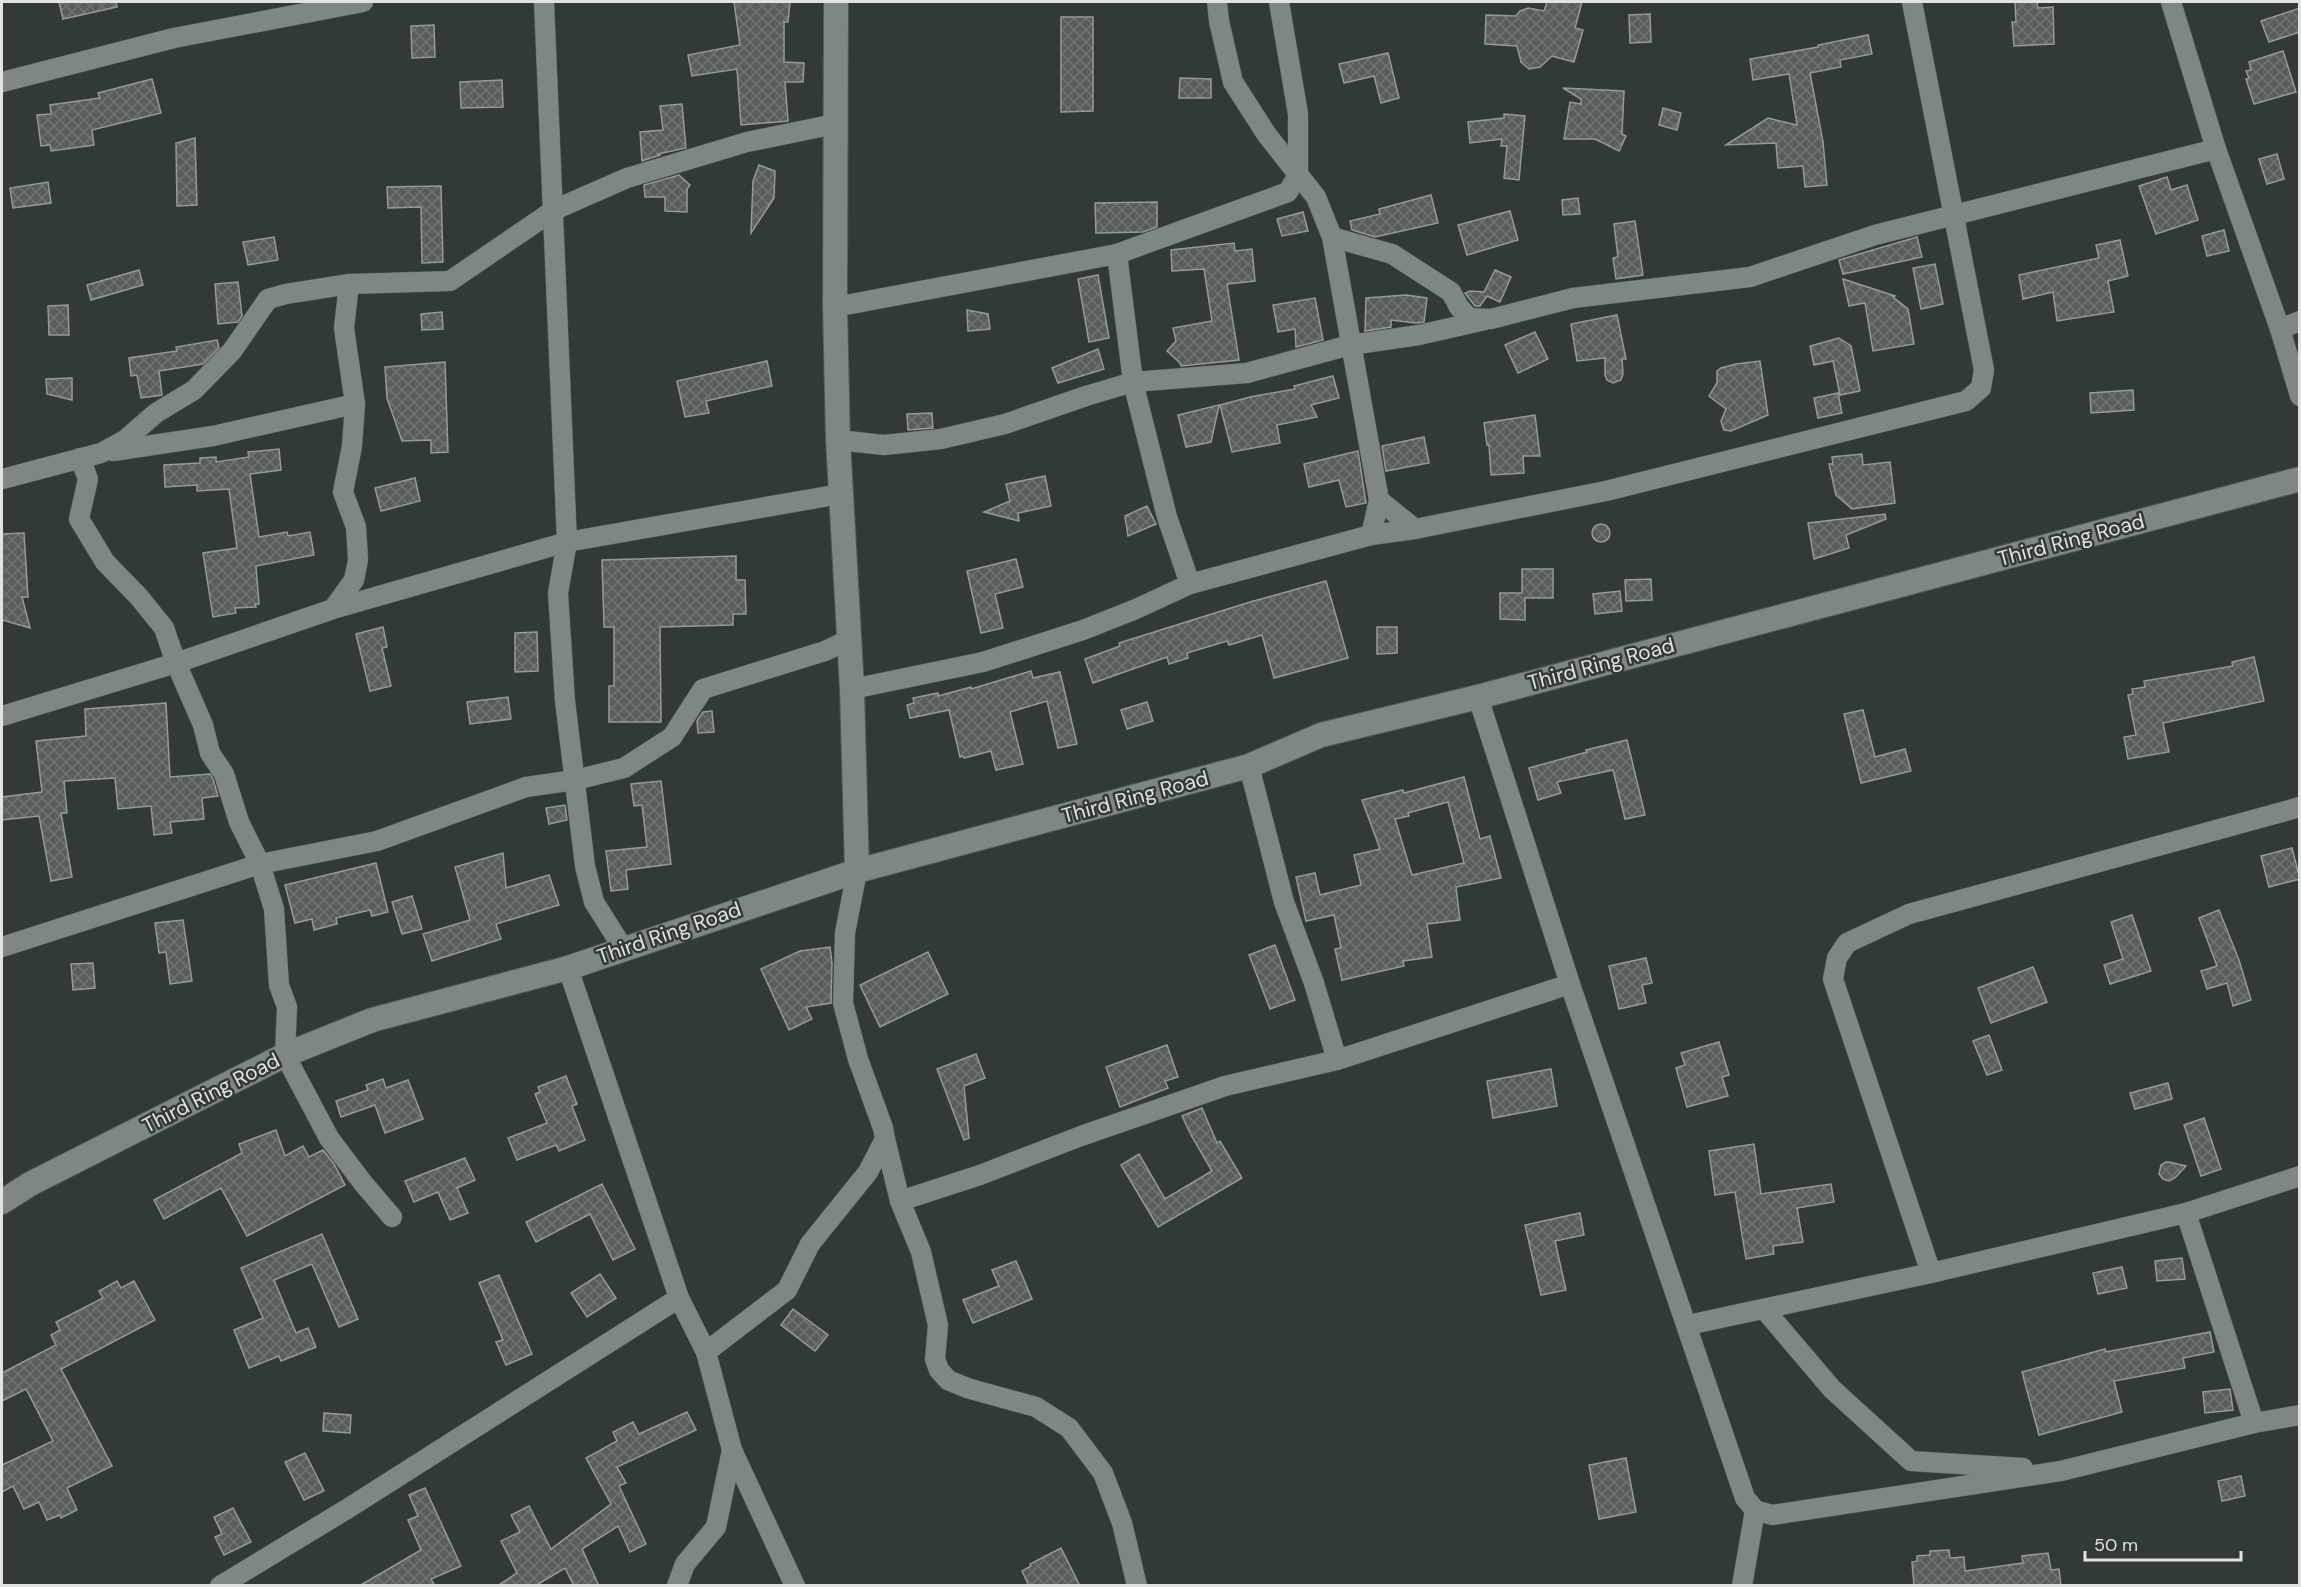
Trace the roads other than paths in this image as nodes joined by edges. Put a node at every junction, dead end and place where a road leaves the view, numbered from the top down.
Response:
1 (363, 2) edge
2 (544, 2) edge
3 (836, 2) edge
4 (1217, 2) edge
5 (1280, 2) edge
6 (1912, 2) edge
7 (2171, 2) edge
8 (2, 82) edge
9 (835, 124) junction
10 (2216, 149) junction
11 (1298, 175) junction
12 (554, 210) junction
13 (1952, 214) junction
14 (1332, 237) junction
15 (1117, 254) junction
16 (350, 284) junction
17 (835, 307) junction
18 (1491, 319) junction
19 (2300, 321) edge
20 (2280, 329) junction
21 (1350, 345) junction
22 (1133, 382) junction
23 (2300, 396) edge
24 (355, 404) junction
25 (837, 440) junction
26 (101, 453) junction
27 (80, 458) junction
28 (2, 479) edge
29 (2300, 479) edge
30 (840, 494) junction
31 (1379, 500) junction
32 (1415, 529) junction
33 (1371, 535) junction
34 (567, 542) junction
35 (1190, 585) junction
36 (333, 609) junction
37 (848, 640) junction
38 (176, 663) junction
39 (852, 689) junction
40 (1478, 697) junction
41 (2, 716) edge
42 (1249, 766) junction
43 (575, 780) junction
44 (2300, 807) edge
45 (260, 864) junction
46 (857, 871) junction
47 (2, 947) edge
48 (623, 948) junction
49 (568, 968) junction
50 (1570, 984) junction
51 (285, 1055) junction
52 (1337, 1060) junction
53 (885, 1139) junction
54 (2300, 1176) edge
55 (900, 1201) junction
56 (2, 1202) edge
57 (2186, 1213) junction
58 (392, 1216) dead end
59 (1930, 1273) junction
60 (678, 1298) junction
61 (1764, 1309) junction
62 (1688, 1325) junction
63 (706, 1352) junction
64 (2300, 1415) edge
65 (2254, 1423) junction
66 (732, 1450) junction
67 (2061, 1471) junction
68 (1755, 1510) junction
69 (685, 1564) junction
70 (219, 1586) edge
71 (665, 1586) edge
72 (677, 1586) edge
73 (795, 1586) edge
74 (1137, 1586) edge
75 (1742, 1586) edge

1 - 8 street
2 - 12 street
3 - 9 street
4 - 11 street
5 - 11 street
6 - 13 street
7 - 10 street
9 - 12 street
9 - 17 street
10 - 13 street
10 - 20 street
11 - 14 street
11 - 15 street
12 - 16 street
12 - 34 street
13 - 18 street
13 - 32 street
14 - 18 street
14 - 21 street
15 - 17 street
15 - 22 street
16 - 24 street
16 - 26 street
17 - 25 street
18 - 21 street
19 - 20 street
20 - 23 street
21 - 22 street
21 - 31 street
22 - 25 street
22 - 35 street
24 - 26 street
24 - 36 street
25 - 30 street
26 - 27 street
27 - 28 street
27 - 38 street
29 - 40 street, Third Ring Road
30 - 34 street
30 - 37 street
31 - 32 street
31 - 33 street
32 - 33 street
33 - 35 street
34 - 36 street
34 - 43 street
35 - 39 street
36 - 38 street
37 - 39 street
37 - 43 street
38 - 41 street
38 - 45 street
39 - 46 street
40 - 42 street, Third Ring Road
40 - 50 street
42 - 46 street, Third Ring Road
42 - 52 street
43 - 45 street
43 - 48 street
44 - 59 street
45 - 47 street
45 - 51 street
46 - 48 street, Third Ring Road
46 - 53 street
48 - 49 street, Third Ring Road
49 - 51 street, Third Ring Road
49 - 60 street
50 - 52 street
50 - 62 street
51 - 56 street, Third Ring Road
51 - 58 street
52 - 55 street
53 - 55 street
53 - 63 street
54 - 57 street
55 - 74 street
57 - 59 street
57 - 65 street
59 - 61 street
60 - 63 street
60 - 70 street
61 - 62 street
61 - 67 street
62 - 68 street
63 - 66 street
64 - 65 street
65 - 67 street
66 - 69 street
66 - 73 street
67 - 68 street
68 - 75 street
69 - 71 street
69 - 72 street

